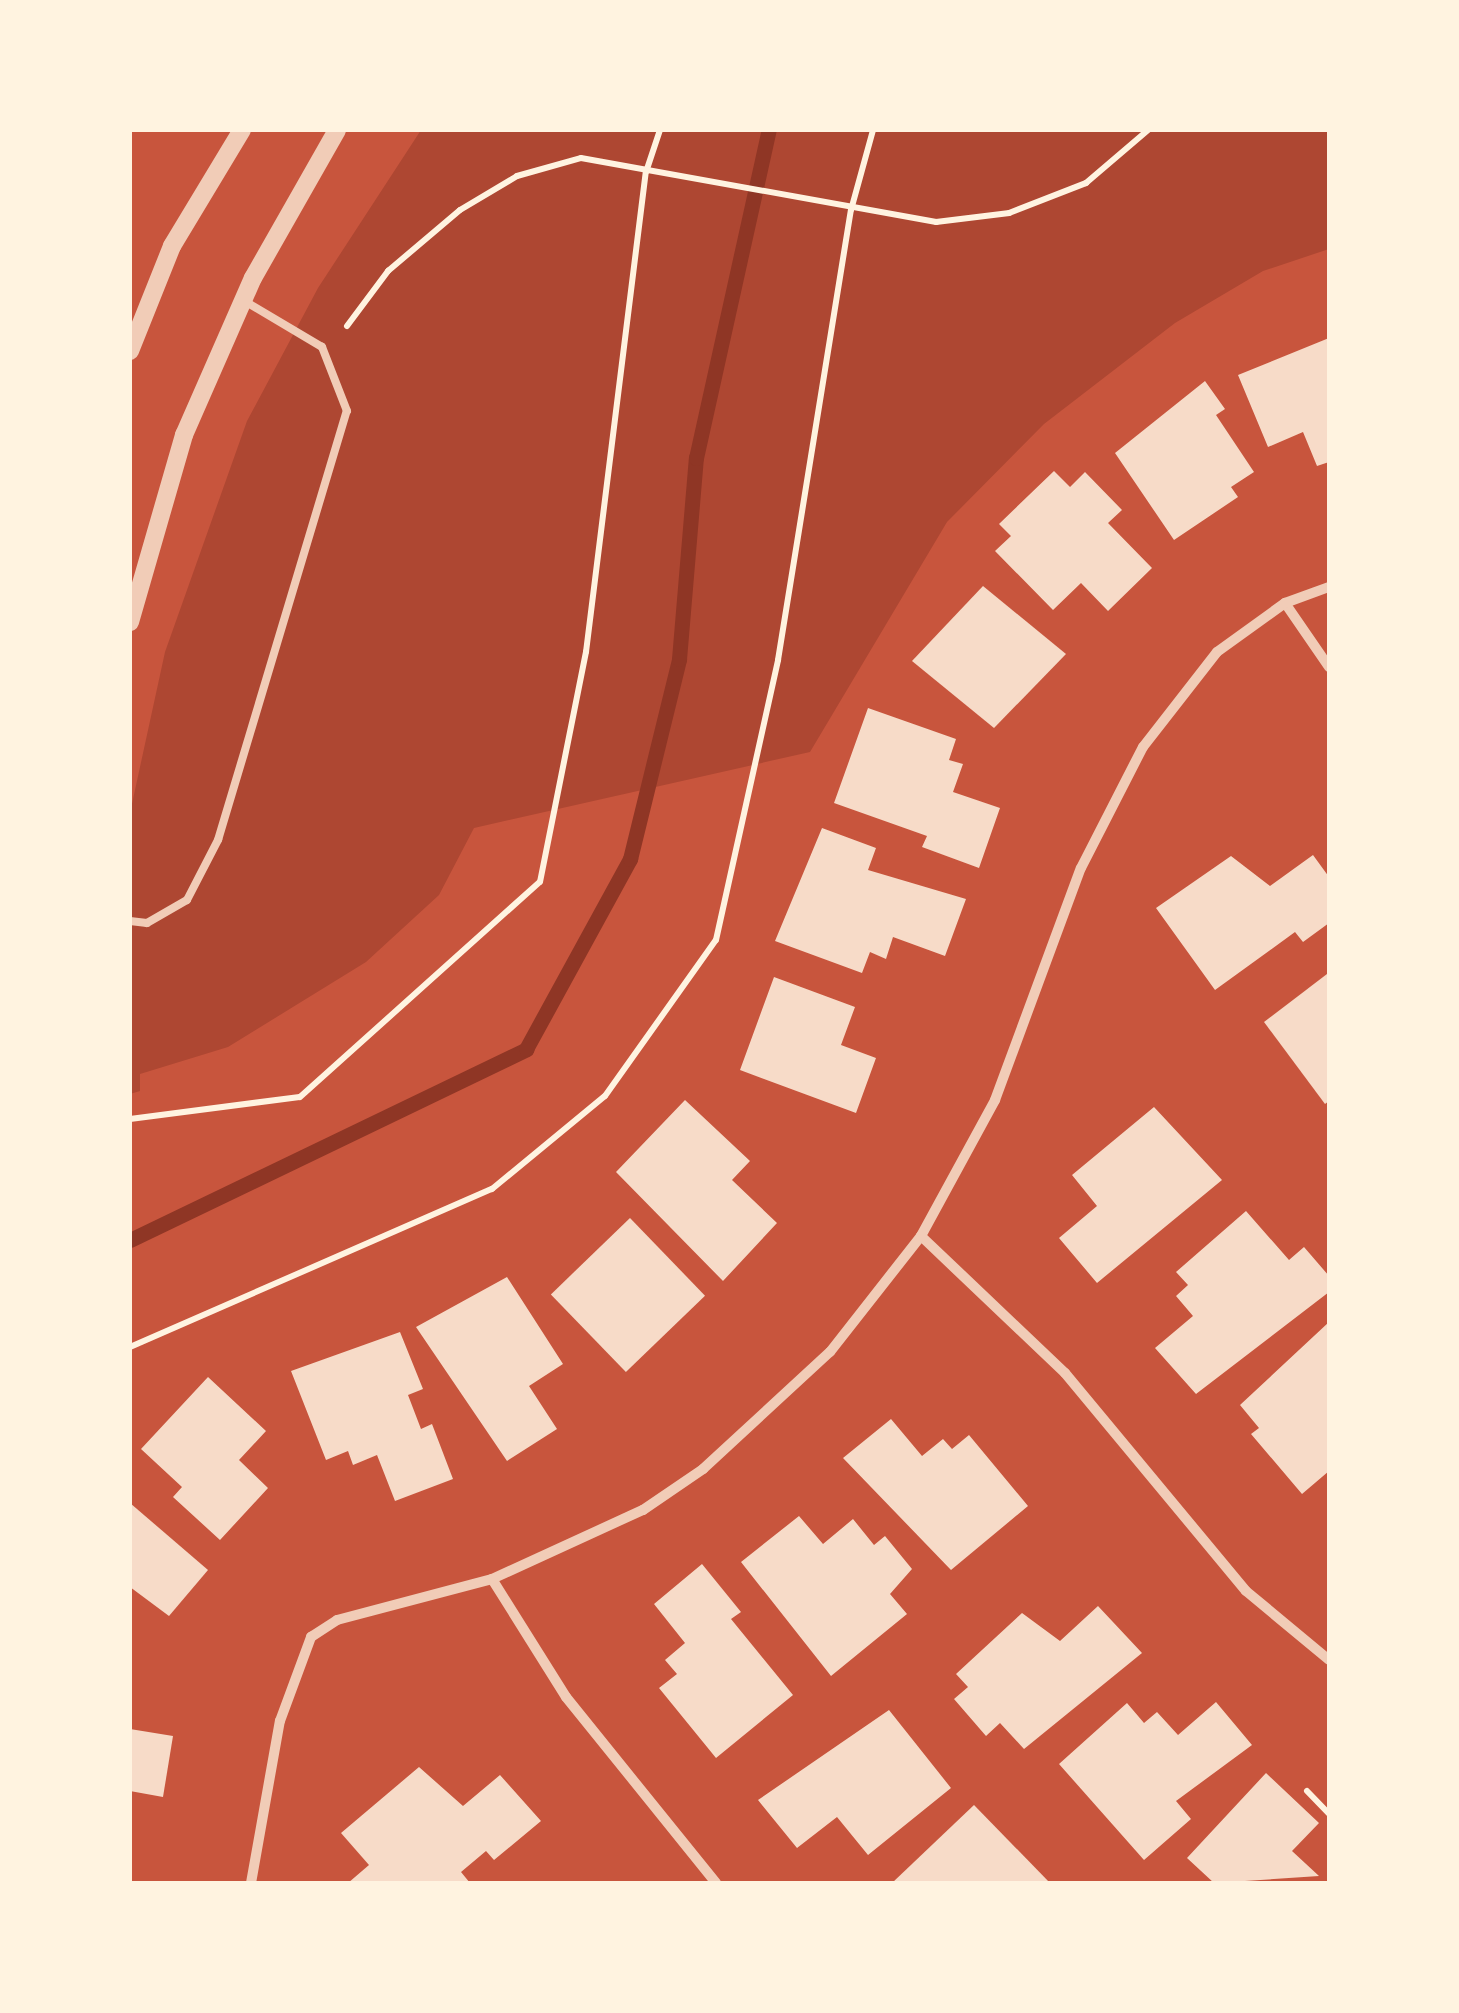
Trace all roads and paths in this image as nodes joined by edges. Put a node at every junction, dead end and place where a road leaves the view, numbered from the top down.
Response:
1 (242, 130) edge
2 (337, 130) edge
3 (660, 130) edge
4 (873, 130) edge
5 (1148, 130) edge
6 (646, 172) junction
7 (851, 210) junction
8 (243, 300) junction
9 (347, 326) dead end
10 (130, 351) edge
11 (1329, 587) edge
12 (1284, 603) junction
13 (130, 622) edge
14 (1329, 667) edge
15 (130, 921) edge
16 (130, 1119) edge
17 (921, 1236) junction
18 (130, 1347) edge
19 (492, 1579) junction
20 (1329, 1660) edge
21 (1307, 1791) dead end
22 (1329, 1814) edge
23 (251, 1883) edge
24 (716, 1883) edge

1 - 10 street
2 - 8 street
3 - 6 path
4 - 7 path
5 - 7 path
6 - 7 path
6 - 9 path
6 - 16 path
7 - 18 path
8 - 13 street
8 - 15 lane
11 - 12 street
12 - 14 street
12 - 17 street
17 - 19 street
17 - 20 street
19 - 23 street
19 - 24 street
21 - 22 path

